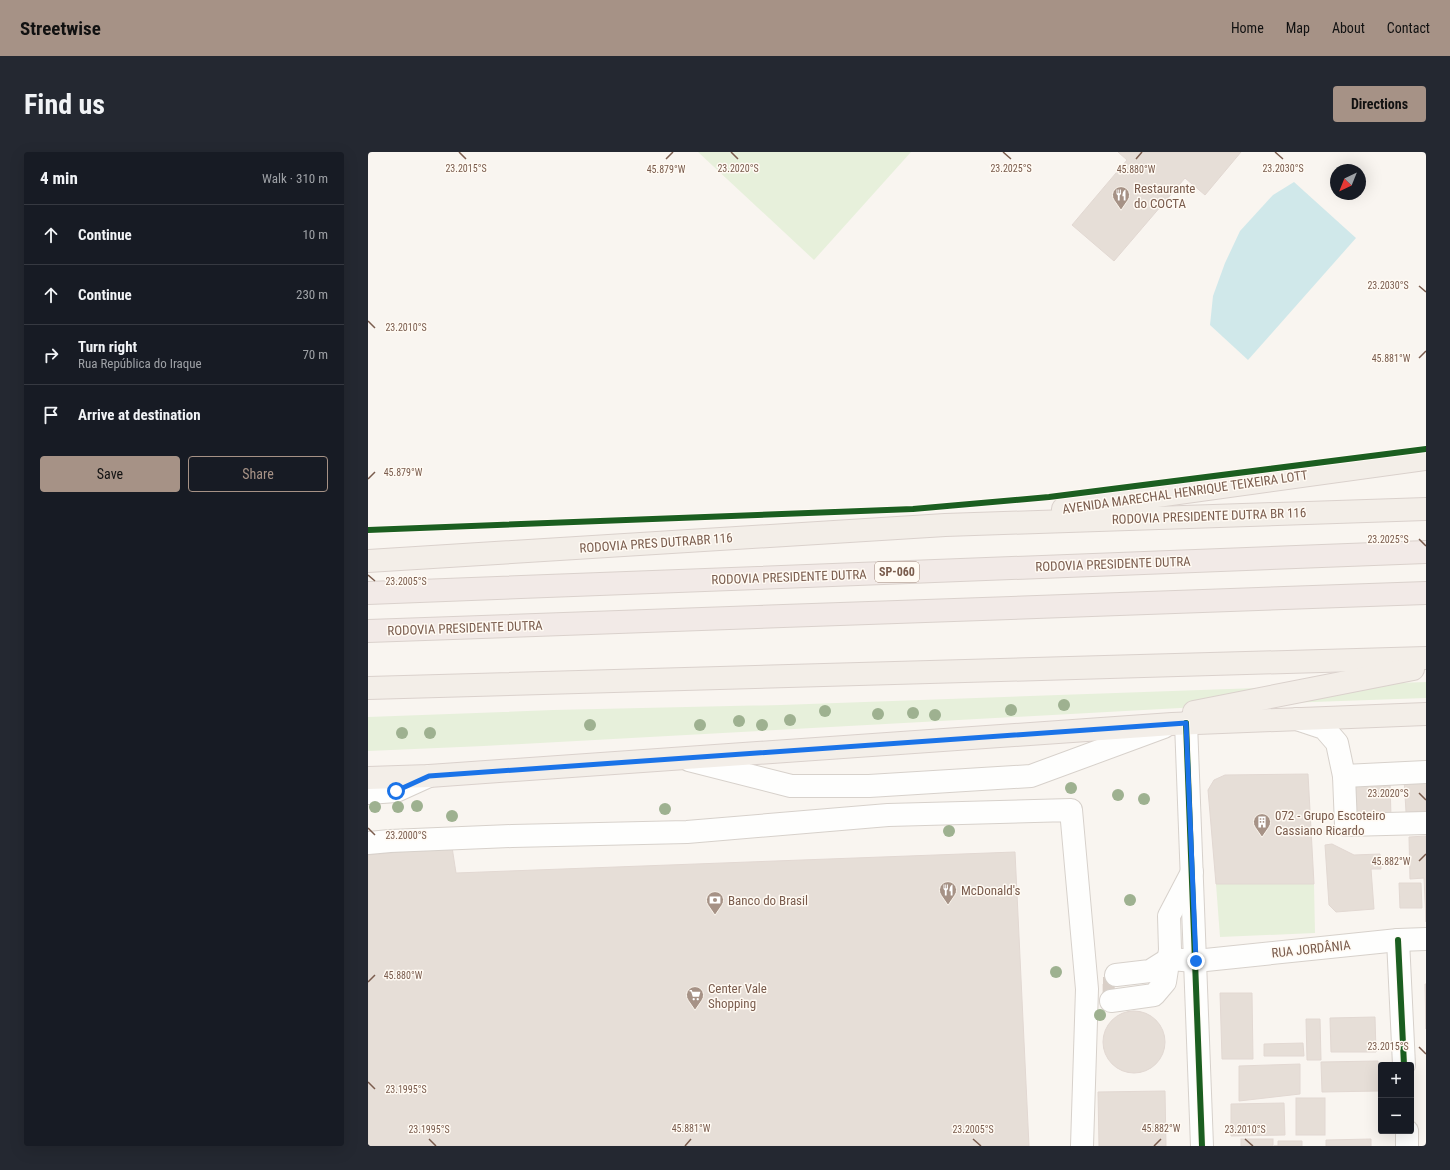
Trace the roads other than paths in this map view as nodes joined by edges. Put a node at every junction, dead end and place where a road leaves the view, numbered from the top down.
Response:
1 (1426, 459) edge
2 (1426, 509) edge
3 (945, 525) junction
4 (1426, 552) edge
5 (368, 561) edge
6 (368, 592) edge
7 (1426, 593) edge
8 (368, 631) edge
9 (1426, 658) edge
10 (1426, 667) edge
11 (368, 688) edge
12 (1426, 714) edge
13 (1297, 718) junction
14 (1179, 724) junction
15 (1110, 728) junction
16 (684, 758) junction
17 (1426, 772) edge
18 (429, 776) junction
19 (1344, 776) junction
20 (368, 778) edge
21 (368, 793) edge
22 (1426, 822) edge
23 (368, 831) edge
24 (390, 841) junction
25 (368, 843) edge
26 (1192, 872) junction
27 (1426, 939) edge
28 (1398, 940) junction
29 (1169, 959) junction
30 (1196, 961) junction
31 (1101, 989) junction
32 (1404, 1062) edge
33 (1406, 1134) edge
34 (1082, 1146) edge
35 (1202, 1146) edge
36 (1407, 1146) edge

1 - 3 main road, AVENIDA MARECHAL HENRIQUE TEIXEIRA LOTT
2 - 3 main road, RODOVIA PRESIDENTE DUTRA BR 116
3 - 5 main road, RODOVIA PRES DUTRABR 116
4 - 6 highway, RODOVIA PRESIDENTE DUTRA / SP-060
7 - 8 highway, RODOVIA PRESIDENTE DUTRA
9 - 11 main road
10 - 15 main road
12 - 13 main road
13 - 14 main road
13 - 19 street
14 - 15 main road
14 - 16 street
14 - 26 street
15 - 16 main road
16 - 18 main road
17 - 19 street
18 - 20 main road
18 - 21 street
19 - 22 street
23 - 24 street
24 - 25 street
24 - 31 street
26 - 29 street
26 - 30 street
27 - 28 street, RUA JORDÂNIA
28 - 30 street, RUA JORDÂNIA
28 - 32 street
29 - 30 street, RUA JORDÂNIA
29 - 31 street
30 - 35 street
31 - 34 street
33 - 36 street

